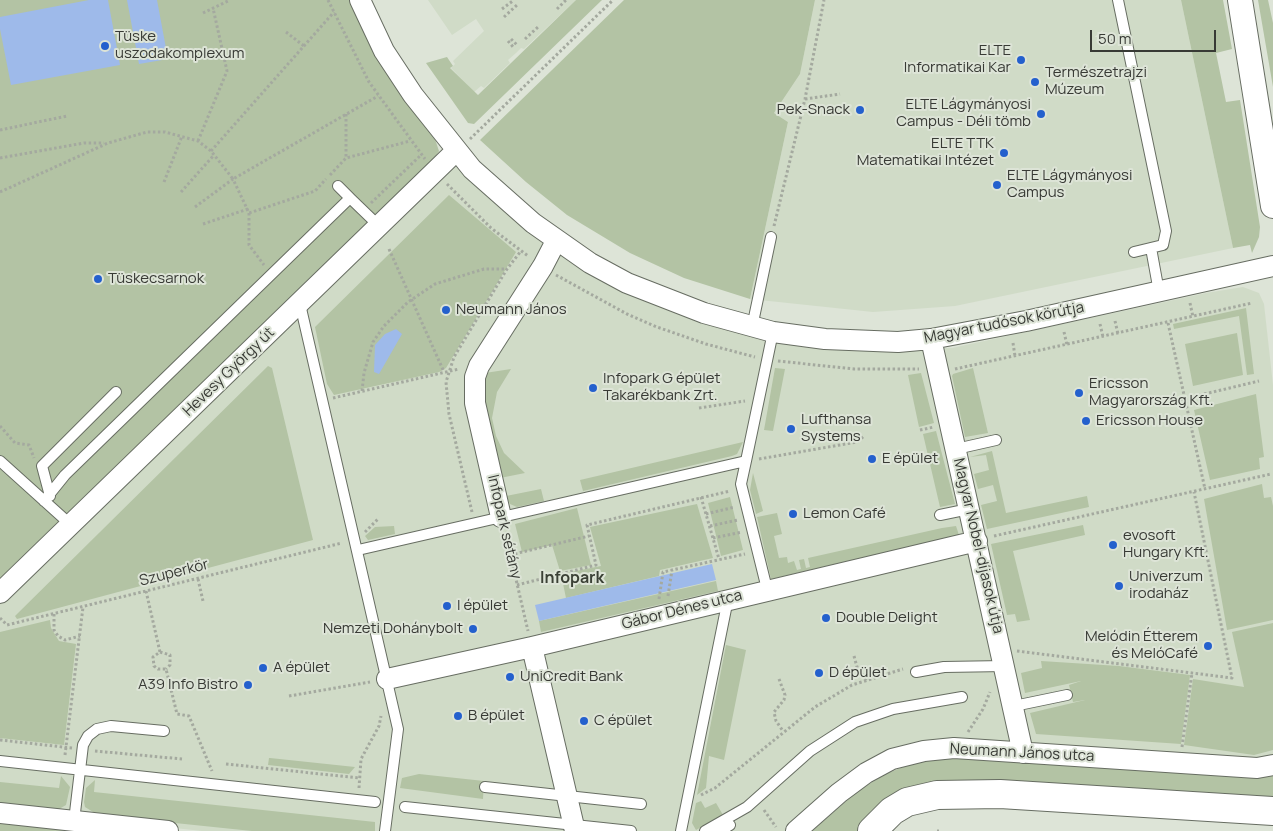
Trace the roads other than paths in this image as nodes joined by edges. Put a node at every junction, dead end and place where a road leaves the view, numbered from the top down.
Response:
1 (360, 0) edge
2 (1118, 0) edge
3 (1240, 0) edge
4 (456, 151) junction
5 (338, 186) dead end
6 (350, 198) junction
7 (1273, 206) edge
8 (379, 226) junction
9 (771, 237) road end
10 (556, 241) junction
11 (1151, 248) junction
12 (1134, 252) dead end
13 (1273, 266) edge
14 (1159, 292) junction
15 (300, 304) junction
16 (752, 327) junction
17 (773, 332) junction
18 (931, 339) junction
19 (116, 392) dead end
20 (996, 440) dead end
21 (956, 449) junction
22 (0, 461) edge
23 (746, 461) junction
24 (47, 499) junction
25 (969, 509) junction
26 (940, 515) dead end
27 (501, 517) junction
28 (71, 525) junction
29 (981, 539) junction
30 (357, 545) junction
31 (767, 590) junction
32 (0, 593) edge
33 (729, 598) junction
34 (532, 647) junction
35 (1009, 658) junction
36 (912, 669) road end
37 (387, 679) junction
38 (1067, 695) dead end
39 (962, 697) dead end
40 (1014, 706) junction
41 (164, 731) dead end
42 (1023, 753) junction
43 (0, 761) edge
44 (1273, 765) edge
45 (80, 769) junction
46 (484, 786) dead end
47 (566, 795) junction
48 (375, 802) dead end
49 (641, 804) dead end
50 (405, 808) dead end
51 (1273, 811) edge
52 (0, 813) edge
53 (74, 821) junction
54 (730, 825) dead end
55 (574, 828) edge
56 (168, 831) edge
57 (386, 831) edge
58 (631, 831) edge
59 (681, 831) edge
60 (705, 831) edge
61 (720, 831) edge
62 (796, 831) edge
63 (872, 831) edge

1 - 4 street, Magyar tudósok körútja
2 - 11 lane
3 - 7 street
4 - 8 street, Hevesy György út
4 - 10 street, Magyar tudósok körútja
5 - 6 lane
6 - 8 lane
6 - 24 lane
8 - 15 street, Hevesy György út
9 - 16 lane
10 - 16 street, Magyar tudósok körútja
10 - 27 street, Infopark sétány
11 - 12 lane
11 - 14 lane
13 - 14 street, Magyar tudósok körútja
14 - 18 street, Magyar tudósok körútja
15 - 28 street, Hevesy György út
15 - 30 lane
16 - 17 street, Magyar tudósok körútja
17 - 18 street, Magyar tudósok körútja
17 - 23 lane
18 - 21 street, Magyar Nobel-díjasok útja
19 - 24 lane
20 - 21 lane
21 - 25 street, Magyar Nobel-díjasok útja
22 - 24 lane
23 - 27 lane
23 - 31 lane
24 - 28 lane
25 - 26 lane
25 - 29 street, Magyar Nobel-díjasok útja
27 - 30 lane
28 - 32 street, Hevesy György út
29 - 31 street, Gábor Dénes utca
29 - 35 street, Magyar Nobel-díjasok útja
30 - 37 lane
31 - 33 street, Gábor Dénes utca
33 - 34 street, Gábor Dénes utca
33 - 59 lane
34 - 37 street, Gábor Dénes utca
34 - 47 street
35 - 36 lane
35 - 40 street, Magyar Nobel-díjasok útja
37 - 57 lane
38 - 40 lane
39 - 60 lane
40 - 42 street, Magyar Nobel-díjasok útja
41 - 45 lane
42 - 44 street, Neumann János utca
42 - 62 street, Neumann János utca
43 - 45 lane
45 - 48 lane
45 - 53 lane
46 - 47 lane
47 - 49 lane
47 - 55 street
50 - 55 lane
51 - 63 main road
52 - 53 street
53 - 56 street
54 - 61 lane
55 - 58 lane

